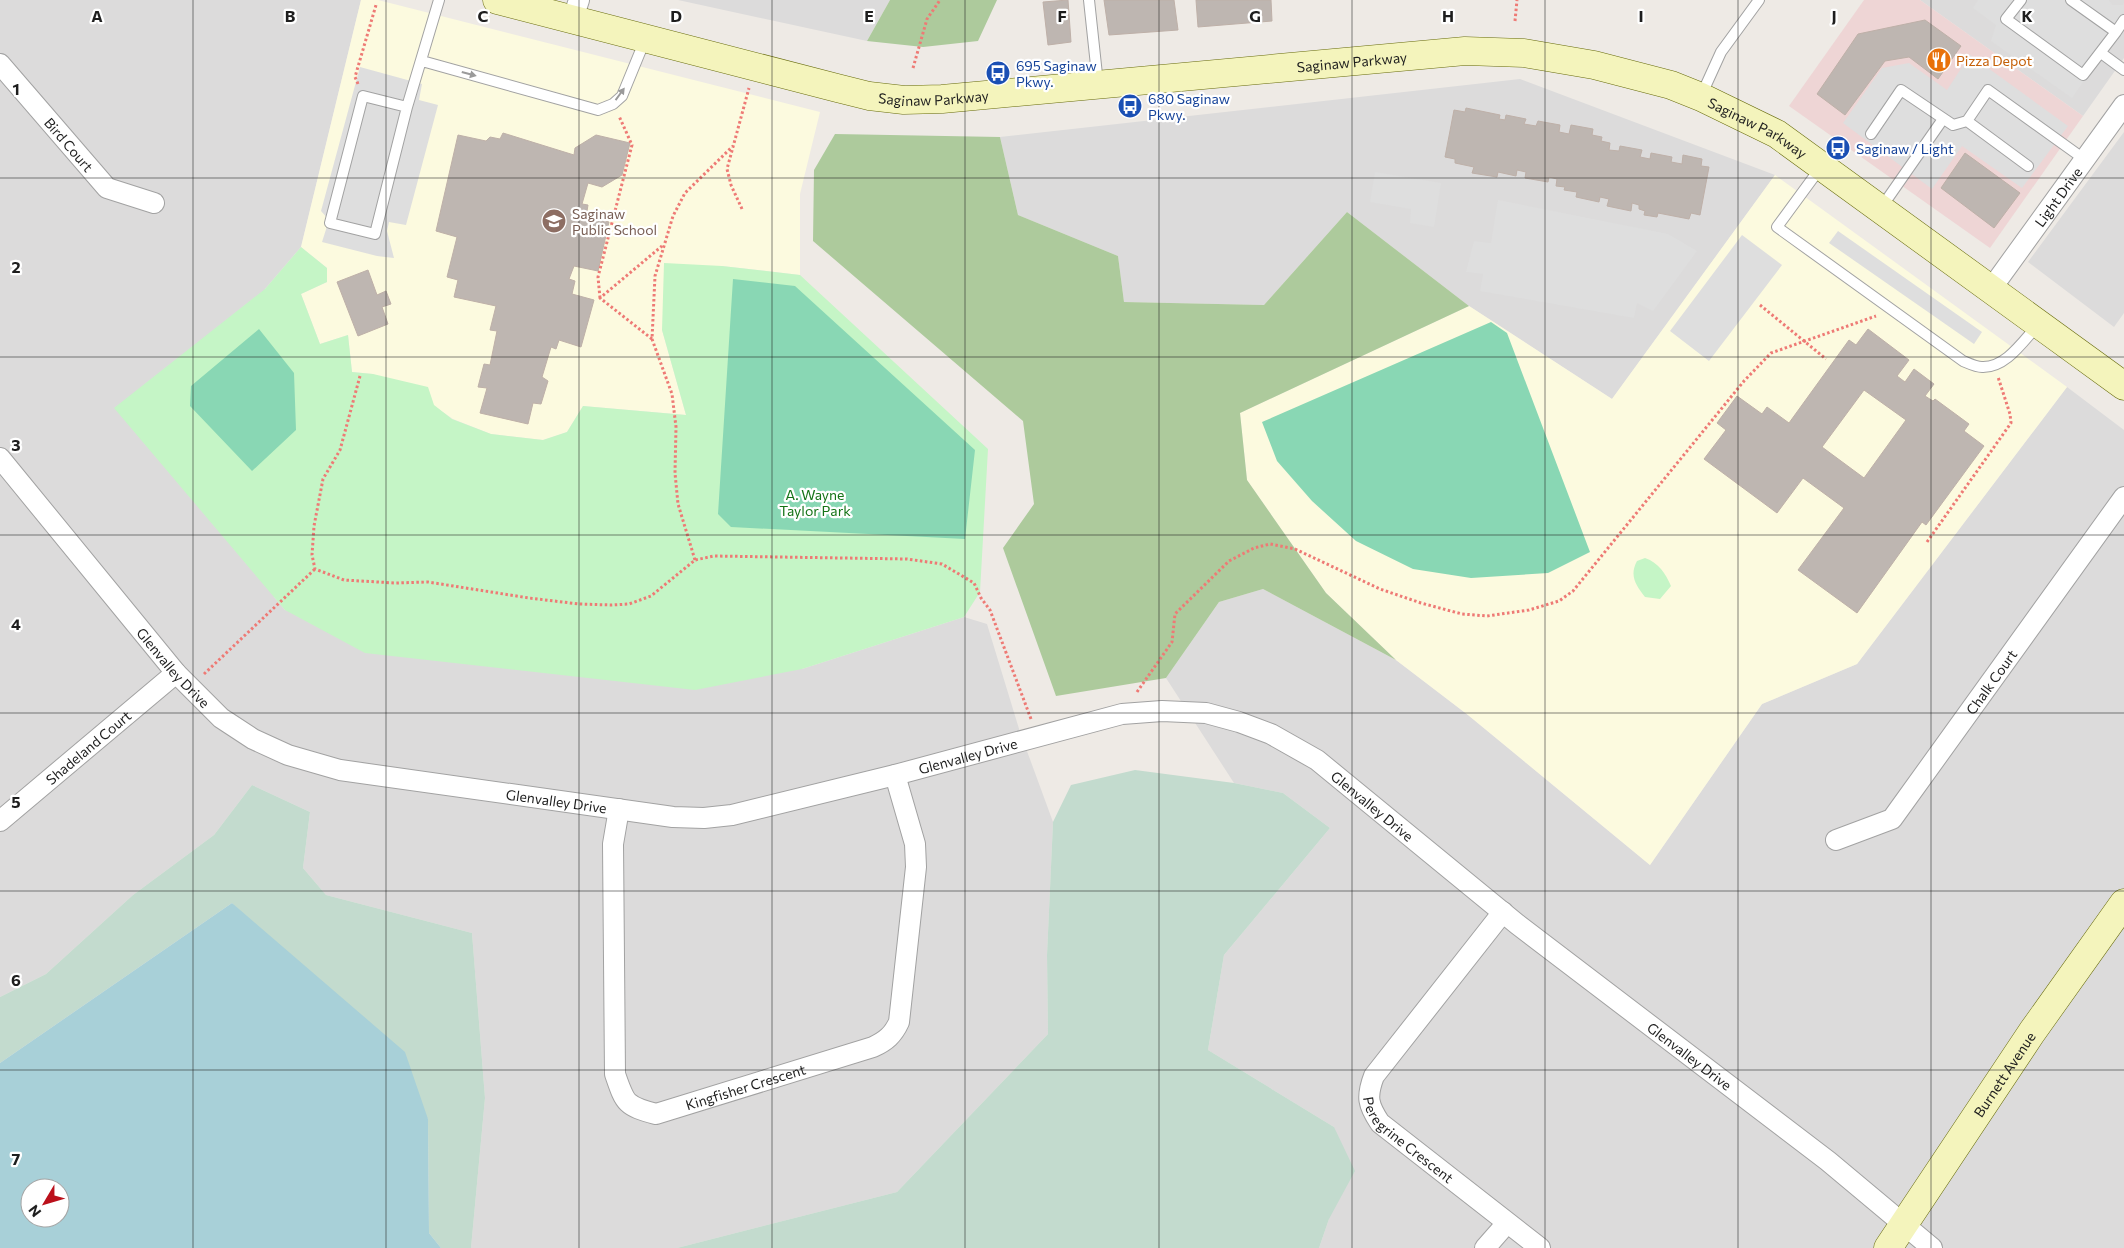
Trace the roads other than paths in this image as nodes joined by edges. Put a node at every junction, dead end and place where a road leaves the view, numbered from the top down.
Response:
1 (439, 0) edge
2 (497, 0) edge
3 (1089, 0) edge
4 (1759, 0) edge
5 (2021, 0) edge
6 (2071, 0) edge
7 (576, 9) edge
8 (2124, 20) edge
9 (2116, 32) junction
10 (645, 38) junction
11 (2101, 52) junction
12 (422, 61) junction
13 (0, 64) edge
14 (2124, 70) edge
15 (1098, 85) junction
16 (1701, 97) junction
17 (2124, 105) edge
18 (407, 107) junction
19 (1944, 119) junction
20 (1967, 121) junction
21 (1871, 134) dead end
22 (2084, 160) junction
23 (1822, 166) junction
24 (2028, 166) dead end
25 (154, 203) dead end
26 (1880, 209) junction
27 (1991, 289) junction
28 (2039, 324) junction
29 (2124, 386) edge
30 (0, 458) edge
31 (2124, 497) edge
32 (176, 673) junction
33 (895, 775) junction
34 (619, 809) junction
35 (0, 821) edge
36 (1836, 840) dead end
37 (2124, 904) edge
38 (1503, 912) junction
39 (1507, 1222) junction
40 (1903, 1224) junction
41 (1485, 1248) edge
42 (1540, 1248) edge
43 (1888, 1248) edge
44 (1932, 1248) edge

1 - 12 lane
2 - 7 street, Saginaw Parkway
3 - 15 lane
4 - 16 lane
5 - 11 lane
6 - 9 lane
7 - 10 street, Saginaw Parkway
8 - 9 lane
9 - 11 lane
12 -> 10 lane
10 - 15 street, Saginaw Parkway
11 - 14 lane
12 - 18 lane
13 - 25 street, Bird Court
15 - 16 street, Saginaw Parkway
16 - 23 street, Saginaw Parkway
17 - 22 street, Light Drive
18 - 18 lane
19 - 20 lane
19 - 21 lane
19 - 26 lane
20 - 22 lane
20 - 24 lane
22 - 27 street, Light Drive
23 - 26 street, Saginaw Parkway
23 - 28 lane
26 - 27 street, Saginaw Parkway
27 - 28 street, Saginaw Parkway
28 - 29 street, Saginaw Parkway
30 - 32 street, Glenvalley Drive
31 - 36 street, Chalk Court
32 - 34 street, Glenvalley Drive
32 - 35 street, Shadeland Court
33 - 34 street, Glenvalley Drive
33 - 34 street, Kingfisher Crescent
33 - 38 street, Glenvalley Drive
37 - 40 street, Burnett Avenue
38 - 39 street, Peregrine Crescent
38 - 40 street, Glenvalley Drive
39 - 41 street
39 - 42 street, Peregrine Crescent
40 - 43 street, Burnett Avenue
40 - 44 street, Glenvalley Drive

